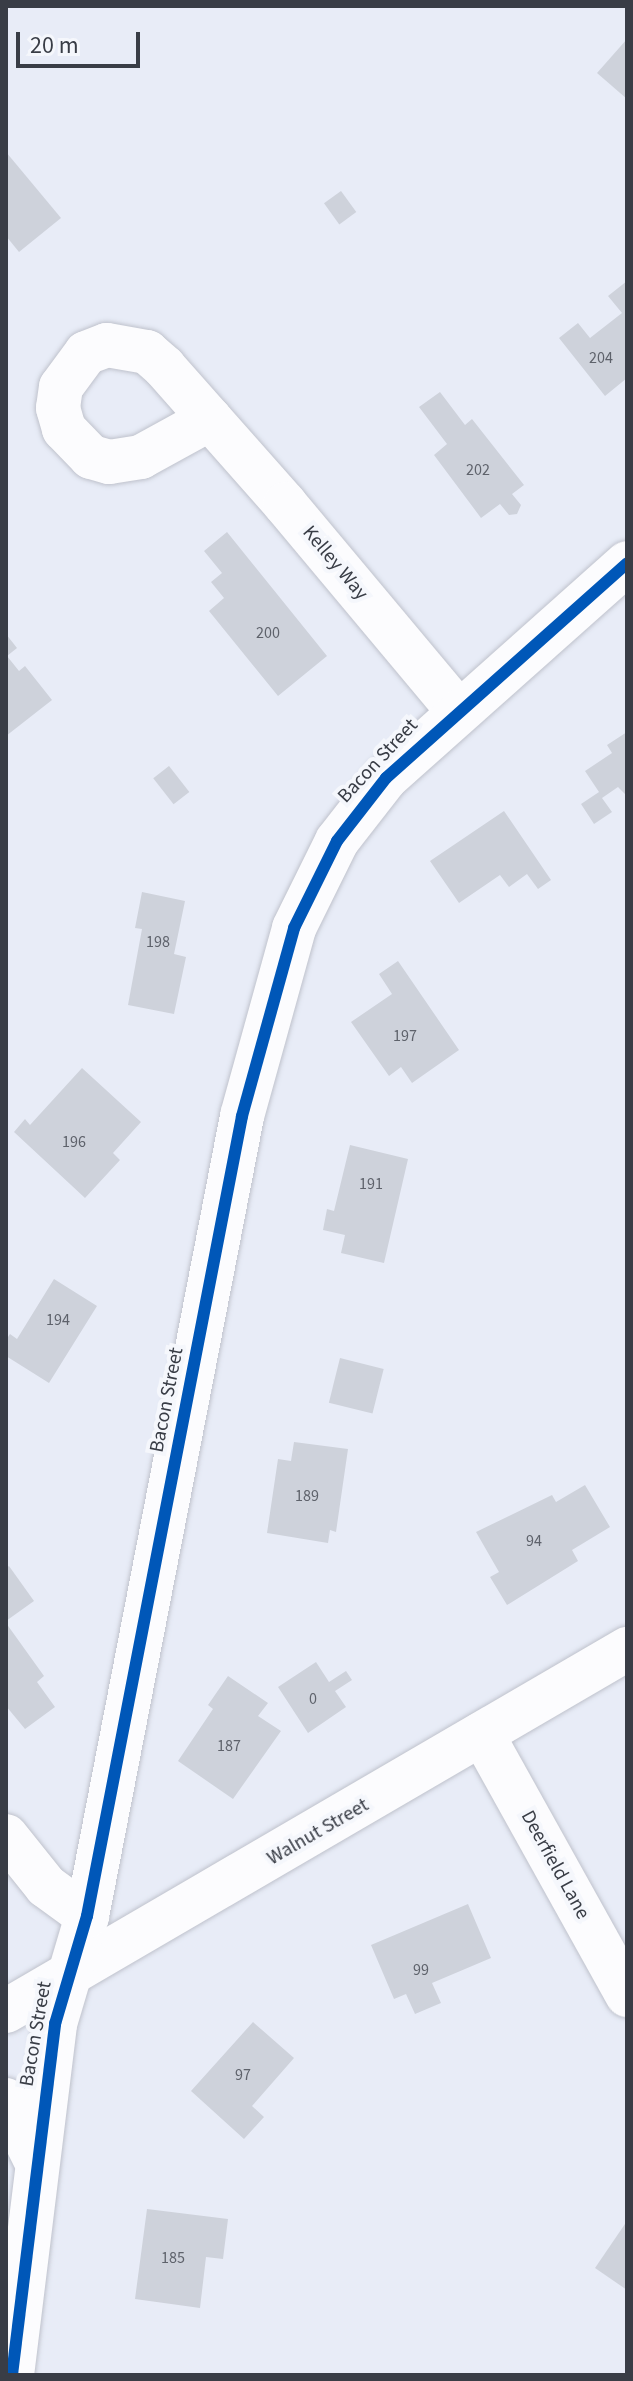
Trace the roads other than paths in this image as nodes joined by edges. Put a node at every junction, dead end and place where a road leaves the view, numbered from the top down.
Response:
1 (210, 419) dead end
2 (627, 563) edge
3 (457, 710) junction
4 (627, 1649) edge
5 (482, 1734) junction
6 (6, 1836) edge
7 (87, 1916) junction
8 (66, 1978) junction
9 (627, 1995) edge
10 (6, 2011) edge
11 (6, 2100) edge
12 (35, 2159) junction
13 (12, 2375) edge

1 - 3 street, Kelley Way
2 - 3 street, Bacon Street
3 - 7 street, Bacon Street
4 - 5 street, Walnut Street
5 - 8 street, Walnut Street
5 - 9 street, Deerfield Lane
6 - 7 street
7 - 8 street, Bacon Street
8 - 10 street, Walnut Street
8 - 12 street, Bacon Street
11 - 12 street, Bacon Street
12 - 13 street, Bacon Street

